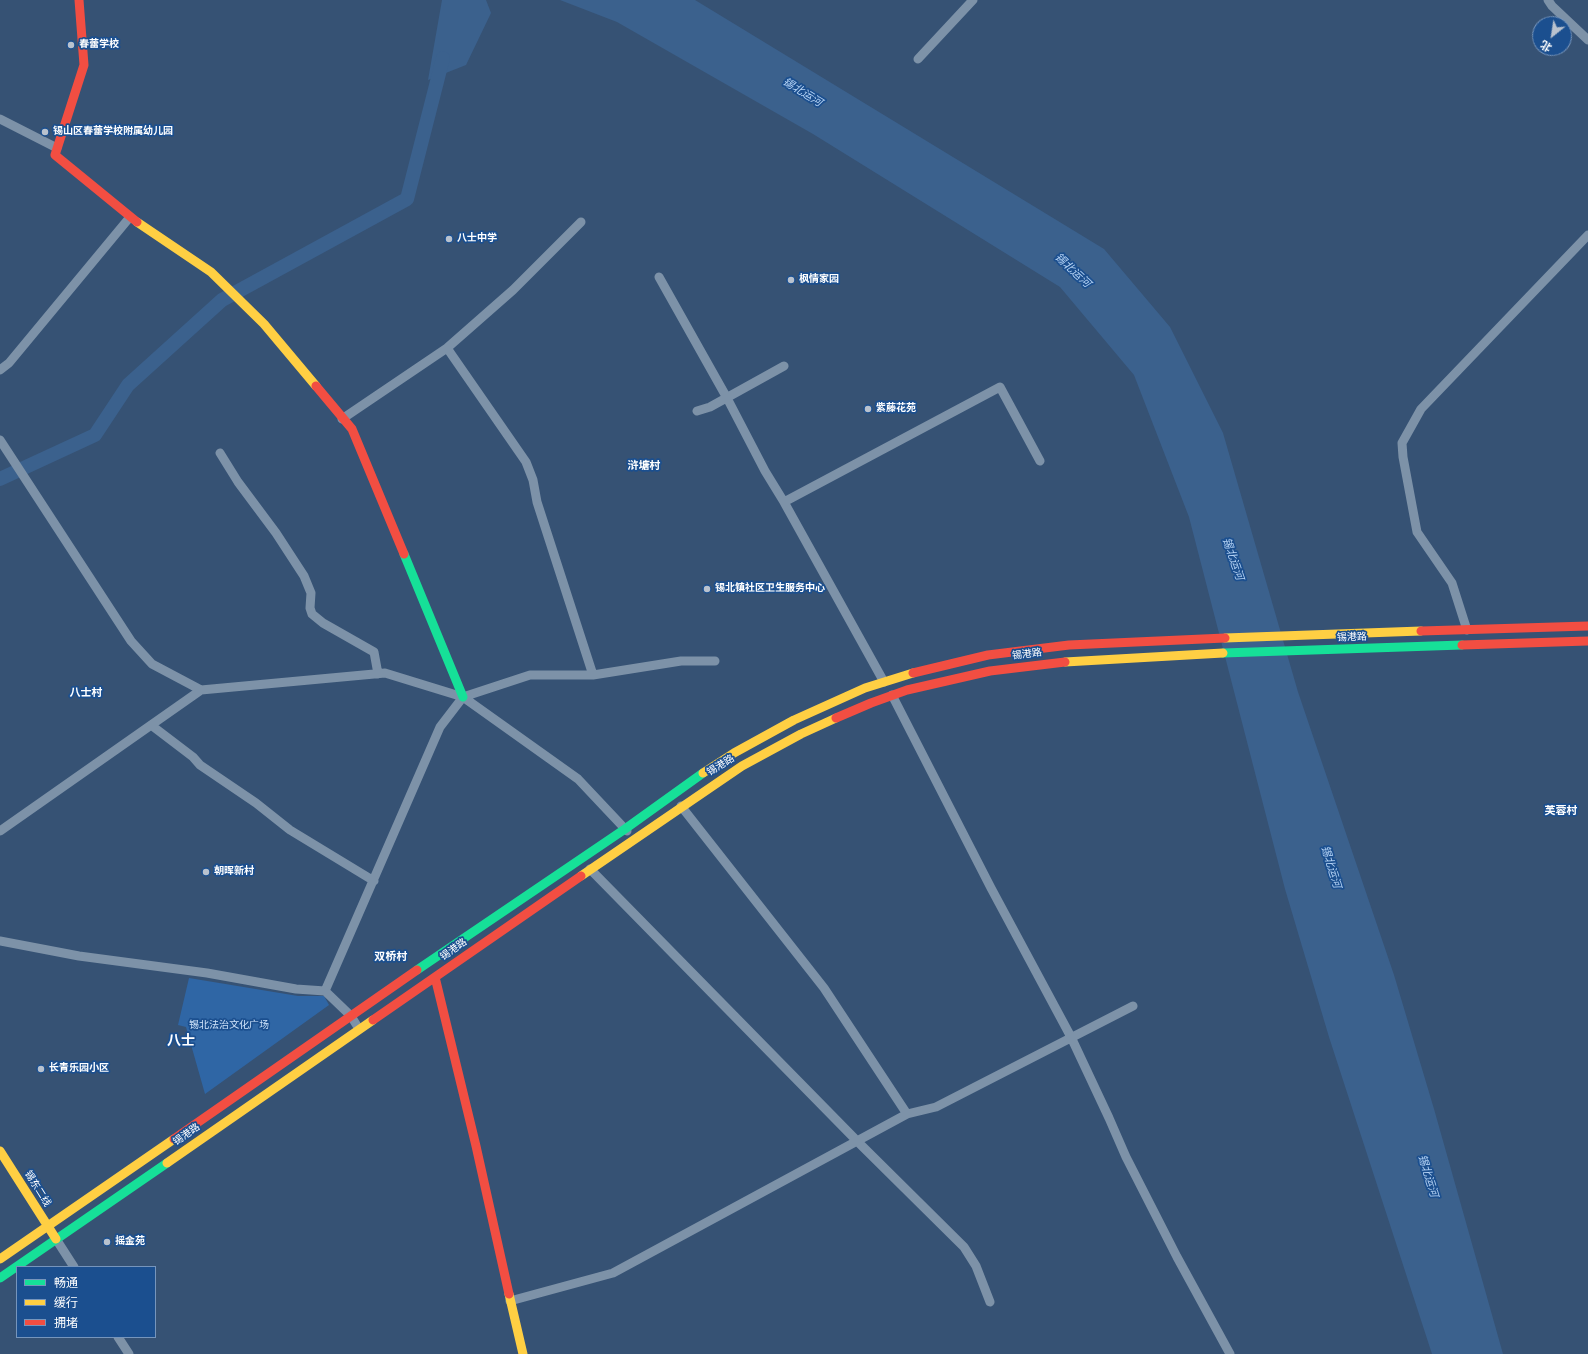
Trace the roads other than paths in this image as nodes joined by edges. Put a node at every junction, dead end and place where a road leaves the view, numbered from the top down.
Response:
1 (79, 0) edge
2 (972, 0) edge
3 (1548, 0) edge
4 (1588, 40) edge
5 (918, 58) dead end
6 (0, 119) edge
7 (57, 148) junction
8 (130, 216) junction
9 (581, 222) dead end
10 (1588, 235) edge
11 (659, 277) dead end
12 (447, 348) junction
13 (784, 366) dead end
14 (0, 370) edge
15 (727, 398) junction
16 (697, 411) dead end
17 (342, 419) junction
18 (0, 441) edge
19 (220, 453) dead end
20 (1040, 462) dead end
21 (784, 502) junction
22 (1588, 626) edge
23 (1467, 630) junction
24 (1588, 642) edge
25 (715, 661) dead end
26 (378, 674) junction
27 (593, 676) junction
28 (884, 682) junction
29 (201, 690) junction
30 (892, 695) junction
31 (463, 698) junction
32 (151, 725) junction
33 (681, 806) junction
34 (625, 829) junction
35 (0, 831) edge
36 (633, 840) junction
37 (590, 869) junction
38 (374, 881) junction
39 (0, 941) edge
40 (435, 977) junction
41 (325, 991) junction
42 (1133, 1006) dead end
43 (351, 1016) junction
44 (359, 1029) junction
45 (1071, 1037) junction
46 (907, 1114) junction
47 (858, 1142) junction
48 (0, 1151) edge
49 (48, 1226) junction
50 (56, 1239) junction
51 (0, 1259) edge
52 (17, 1266) edge
53 (73, 1266) edge
54 (16, 1267) edge
55 (0, 1278) edge
56 (510, 1301) junction
57 (990, 1302) dead end
58 (119, 1338) edge
59 (129, 1354) edge
60 (523, 1354) edge
61 (1230, 1354) edge

1 - 7 main road
2 - 5 street
3 - 4 street
6 - 7 street
7 - 8 main road
8 - 14 street
8 - 17 main road
9 - 12 street
10 - 23 street
11 - 15 street
12 - 17 street
12 - 27 street
13 - 15 street
15 - 16 street
15 - 21 street
17 - 31 main road
18 - 29 street
19 - 26 street
20 - 21 street
21 - 28 street
22 - 23 main road, 锡港路
23 - 28 main road, 锡港路
24 - 30 main road, 锡港路
25 - 27 street
26 - 29 street
26 - 31 street
27 - 31 street
28 - 34 main road, 锡港路
29 - 32 street
30 - 33 main road, 锡港路
30 - 45 street
31 - 34 street
31 - 38 street
32 - 35 street
32 - 38 street
33 - 36 main road, 锡港路
33 - 46 street
34 - 36 street
34 - 43 main road, 锡港路
36 - 37 main road, 锡港路
37 - 40 main road, 锡港路
37 - 47 street
38 - 41 street
39 - 41 street
40 - 44 main road, 锡港路
40 - 56 main road
41 - 43 street
42 - 45 street
43 - 44 street
43 - 49 main road, 锡港路
44 - 50 main road, 锡港路
45 - 46 street
45 - 61 street
46 - 47 street
47 - 56 street
47 - 57 street
48 - 49 main road, 锡东二线
49 - 50 main road, 锡东二线
49 - 51 main road, 锡港路
50 - 52 main road, 锡港路
50 - 53 street
54 - 55 main road, 锡港路
56 - 60 main road
58 - 59 street

